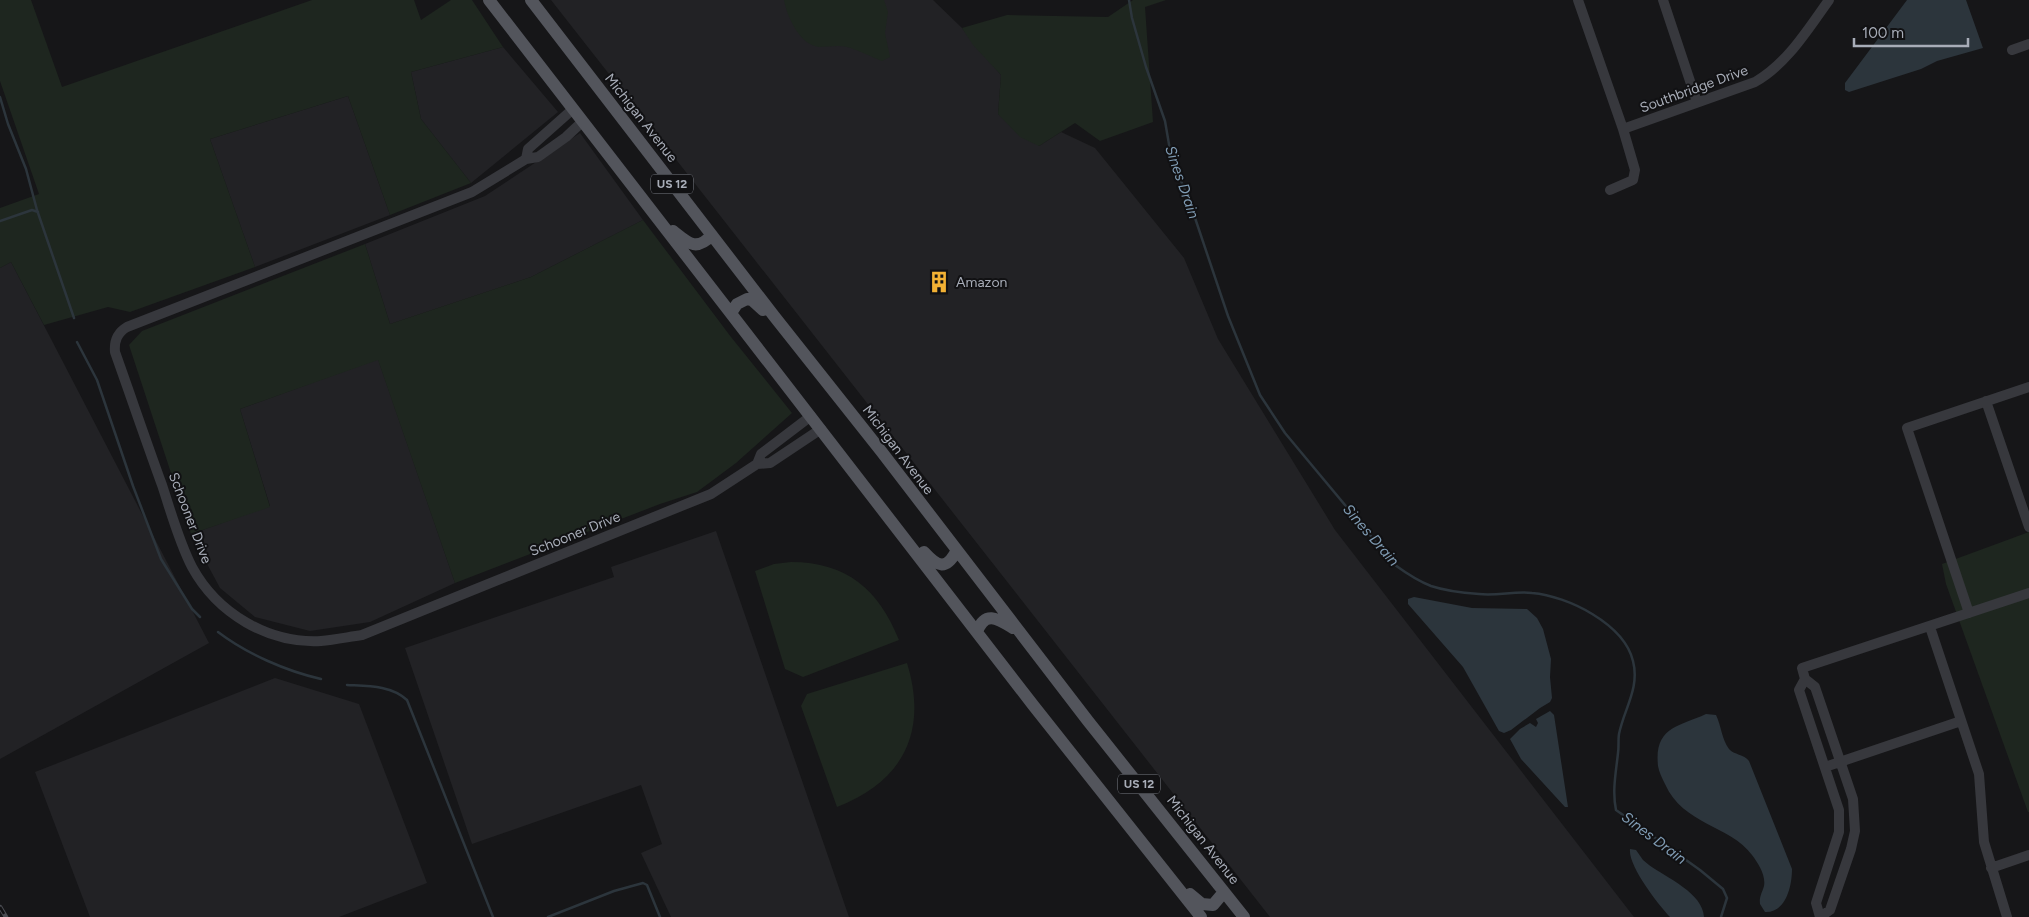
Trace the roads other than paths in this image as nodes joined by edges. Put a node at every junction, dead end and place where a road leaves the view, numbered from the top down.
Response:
1 (490, 0) edge
2 (530, 0) edge
3 (1663, 0) edge
4 (1829, 0) edge
5 (1579, 1) edge
6 (2029, 44) edge
7 (2012, 50) dead end
8 (1698, 102) junction
9 (573, 109) junction
10 (582, 122) junction
11 (1623, 129) junction
12 (526, 159) junction
13 (1610, 190) dead end
14 (656, 217) junction
15 (712, 235) junction
16 (731, 313) junction
17 (774, 316) junction
18 (2029, 387) edge
19 (1986, 401) junction
20 (811, 416) junction
21 (821, 429) junction
22 (757, 464) junction
23 (892, 521) junction
24 (2029, 527) edge
25 (957, 550) junction
26 (2029, 593) edge
27 (1969, 614) junction
28 (1930, 627) junction
29 (976, 632) junction
30 (1020, 632) junction
31 (1805, 679) junction
32 (1961, 721) junction
33 (1841, 762) junction
34 (1825, 767) junction
35 (2029, 855) edge
36 (1991, 868) junction
37 (1170, 878) junction
38 (1224, 892) junction
39 (1201, 917) edge
40 (1244, 917) edge
41 (1820, 917) edge
42 (2007, 917) edge

1 - 9 main road, US 12
2 - 15 main road, Michigan Avenue / US 12
3 - 8 street
4 - 8 street, Southbridge Drive
5 - 11 street
6 - 7 street
8 - 11 street, Southbridge Drive
9 - 10 main road, US 12
9 - 12 street, Schooner Drive
10 - 12 street, Schooner Drive
10 - 14 main road, US 12
11 - 13 street
12 - 22 street, Schooner Drive
14 - 15 main road
14 - 16 main road, US 12
15 - 17 main road, Michigan Avenue / US 12
16 - 17 main road
16 - 20 main road, US 12
17 - 25 main road, Michigan Avenue / US 12
18 - 19 street
19 - 24 street
19 - 27 street
20 - 21 main road, US 12
20 - 22 street, Schooner Drive
21 - 22 street, Schooner Drive
21 - 23 main road, US 12
23 - 25 main road
23 - 29 main road, US 12
25 - 30 main road, Michigan Avenue / US 12
26 - 27 street
27 - 28 street
28 - 31 street
28 - 32 street
29 - 30 main road
29 - 37 main road, US 12
30 - 38 main road, Michigan Avenue / US 12
31 - 33 street
31 - 34 street
32 - 33 street
32 - 36 street
33 - 34 street
33 - 41 street
34 - 41 street
35 - 36 street
36 - 42 street
37 - 38 main road
37 - 39 main road, US 12
38 - 40 main road, Michigan Avenue / US 12

